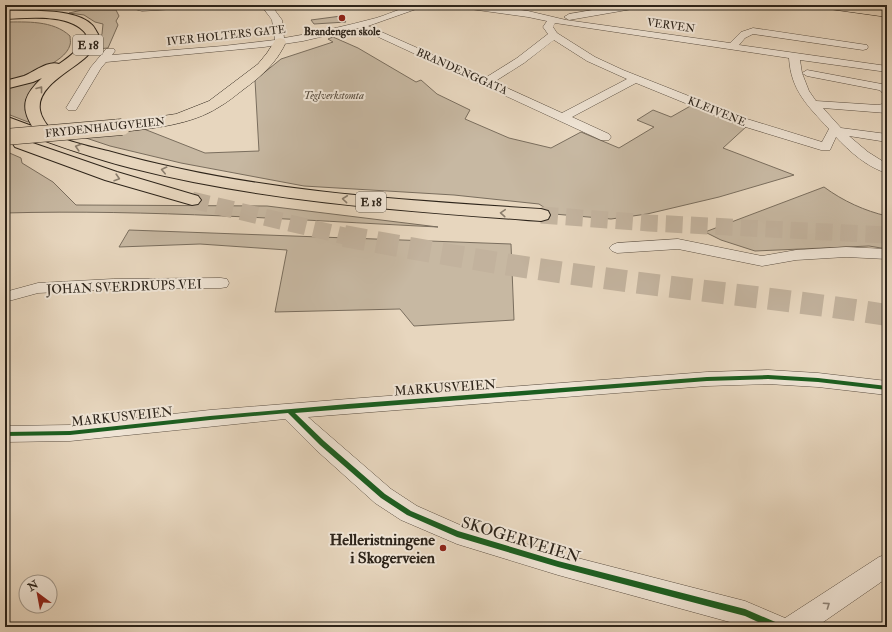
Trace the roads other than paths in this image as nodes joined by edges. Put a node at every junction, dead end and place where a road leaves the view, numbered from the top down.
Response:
1 (131, 5) edge
2 (190, 5) edge
3 (266, 5) edge
4 (419, 5) edge
5 (463, 5) edge
6 (638, 5) edge
7 (822, 5) edge
8 (5, 14) edge
9 (887, 14) edge
10 (5, 19) edge
11 (553, 20) junction
12 (361, 26) junction
13 (553, 35) junction
14 (280, 42) junction
15 (733, 46) junction
16 (863, 46) dead end
17 (112, 49) dead end
18 (794, 55) junction
19 (103, 59) junction
20 (887, 68) edge
21 (807, 73) dead end
22 (638, 78) junction
23 (486, 82) junction
24 (5, 85) edge
25 (887, 92) edge
26 (813, 104) junction
27 (887, 106) edge
28 (72, 108) dead end
29 (562, 118) junction
30 (5, 121) edge
31 (837, 131) junction
32 (5, 137) edge
33 (605, 137) dead end
34 (50, 138) junction
35 (887, 138) edge
36 (883, 166) edge
37 (192, 200) tunnel mouth
38 (542, 216) tunnel mouth
39 (617, 248) dead end
40 (887, 254) edge
41 (221, 283) dead end
42 (5, 297) edge
43 (887, 388) edge
44 (290, 412) junction
45 (5, 434) edge
46 (887, 565) edge
47 (777, 627) edge
48 (794, 627) edge

1 - 2 street
3 - 14 street
4 - 12 street, IVER HOLTERS GATE
5 - 11 street, VERVEN
6 - 11 street
7 - 9 main road
34 -> 8 highway, E 18
10 - 24 highway, E 18
11 - 13 street
11 - 15 street, VERVEN
12 - 14 street, IVER HOLTERS GATE
12 - 23 street, BRANDENGGATA
13 - 22 street, KLEIVENE
13 - 23 street
14 - 19 street, IVER HOLTERS GATE
14 - 32 main road, FRYDENHAUGVEIEN, bridge
15 - 16 street
15 - 18 street, VERVEN
17 - 19 street
18 - 20 street, VERVEN
18 - 26 street
19 - 28 street
21 - 25 street
22 - 29 street
22 - 31 street, KLEIVENE
23 - 29 street, BRANDENGGATA
26 - 27 street
26 - 31 street
29 - 33 street, BRANDENGGATA
30 - 34 highway, E 18
31 - 35 street
31 - 36 street
32 -> 37 highway
38 -> 34 highway, E 18
39 - 40 street
41 - 42 street, JOHAN SVERDRUPS VEI
43 - 44 street, MARKUSVEIEN
44 - 45 street, MARKUSVEIEN
44 - 47 street, SKOGERVEIEN
48 -> 46 street

